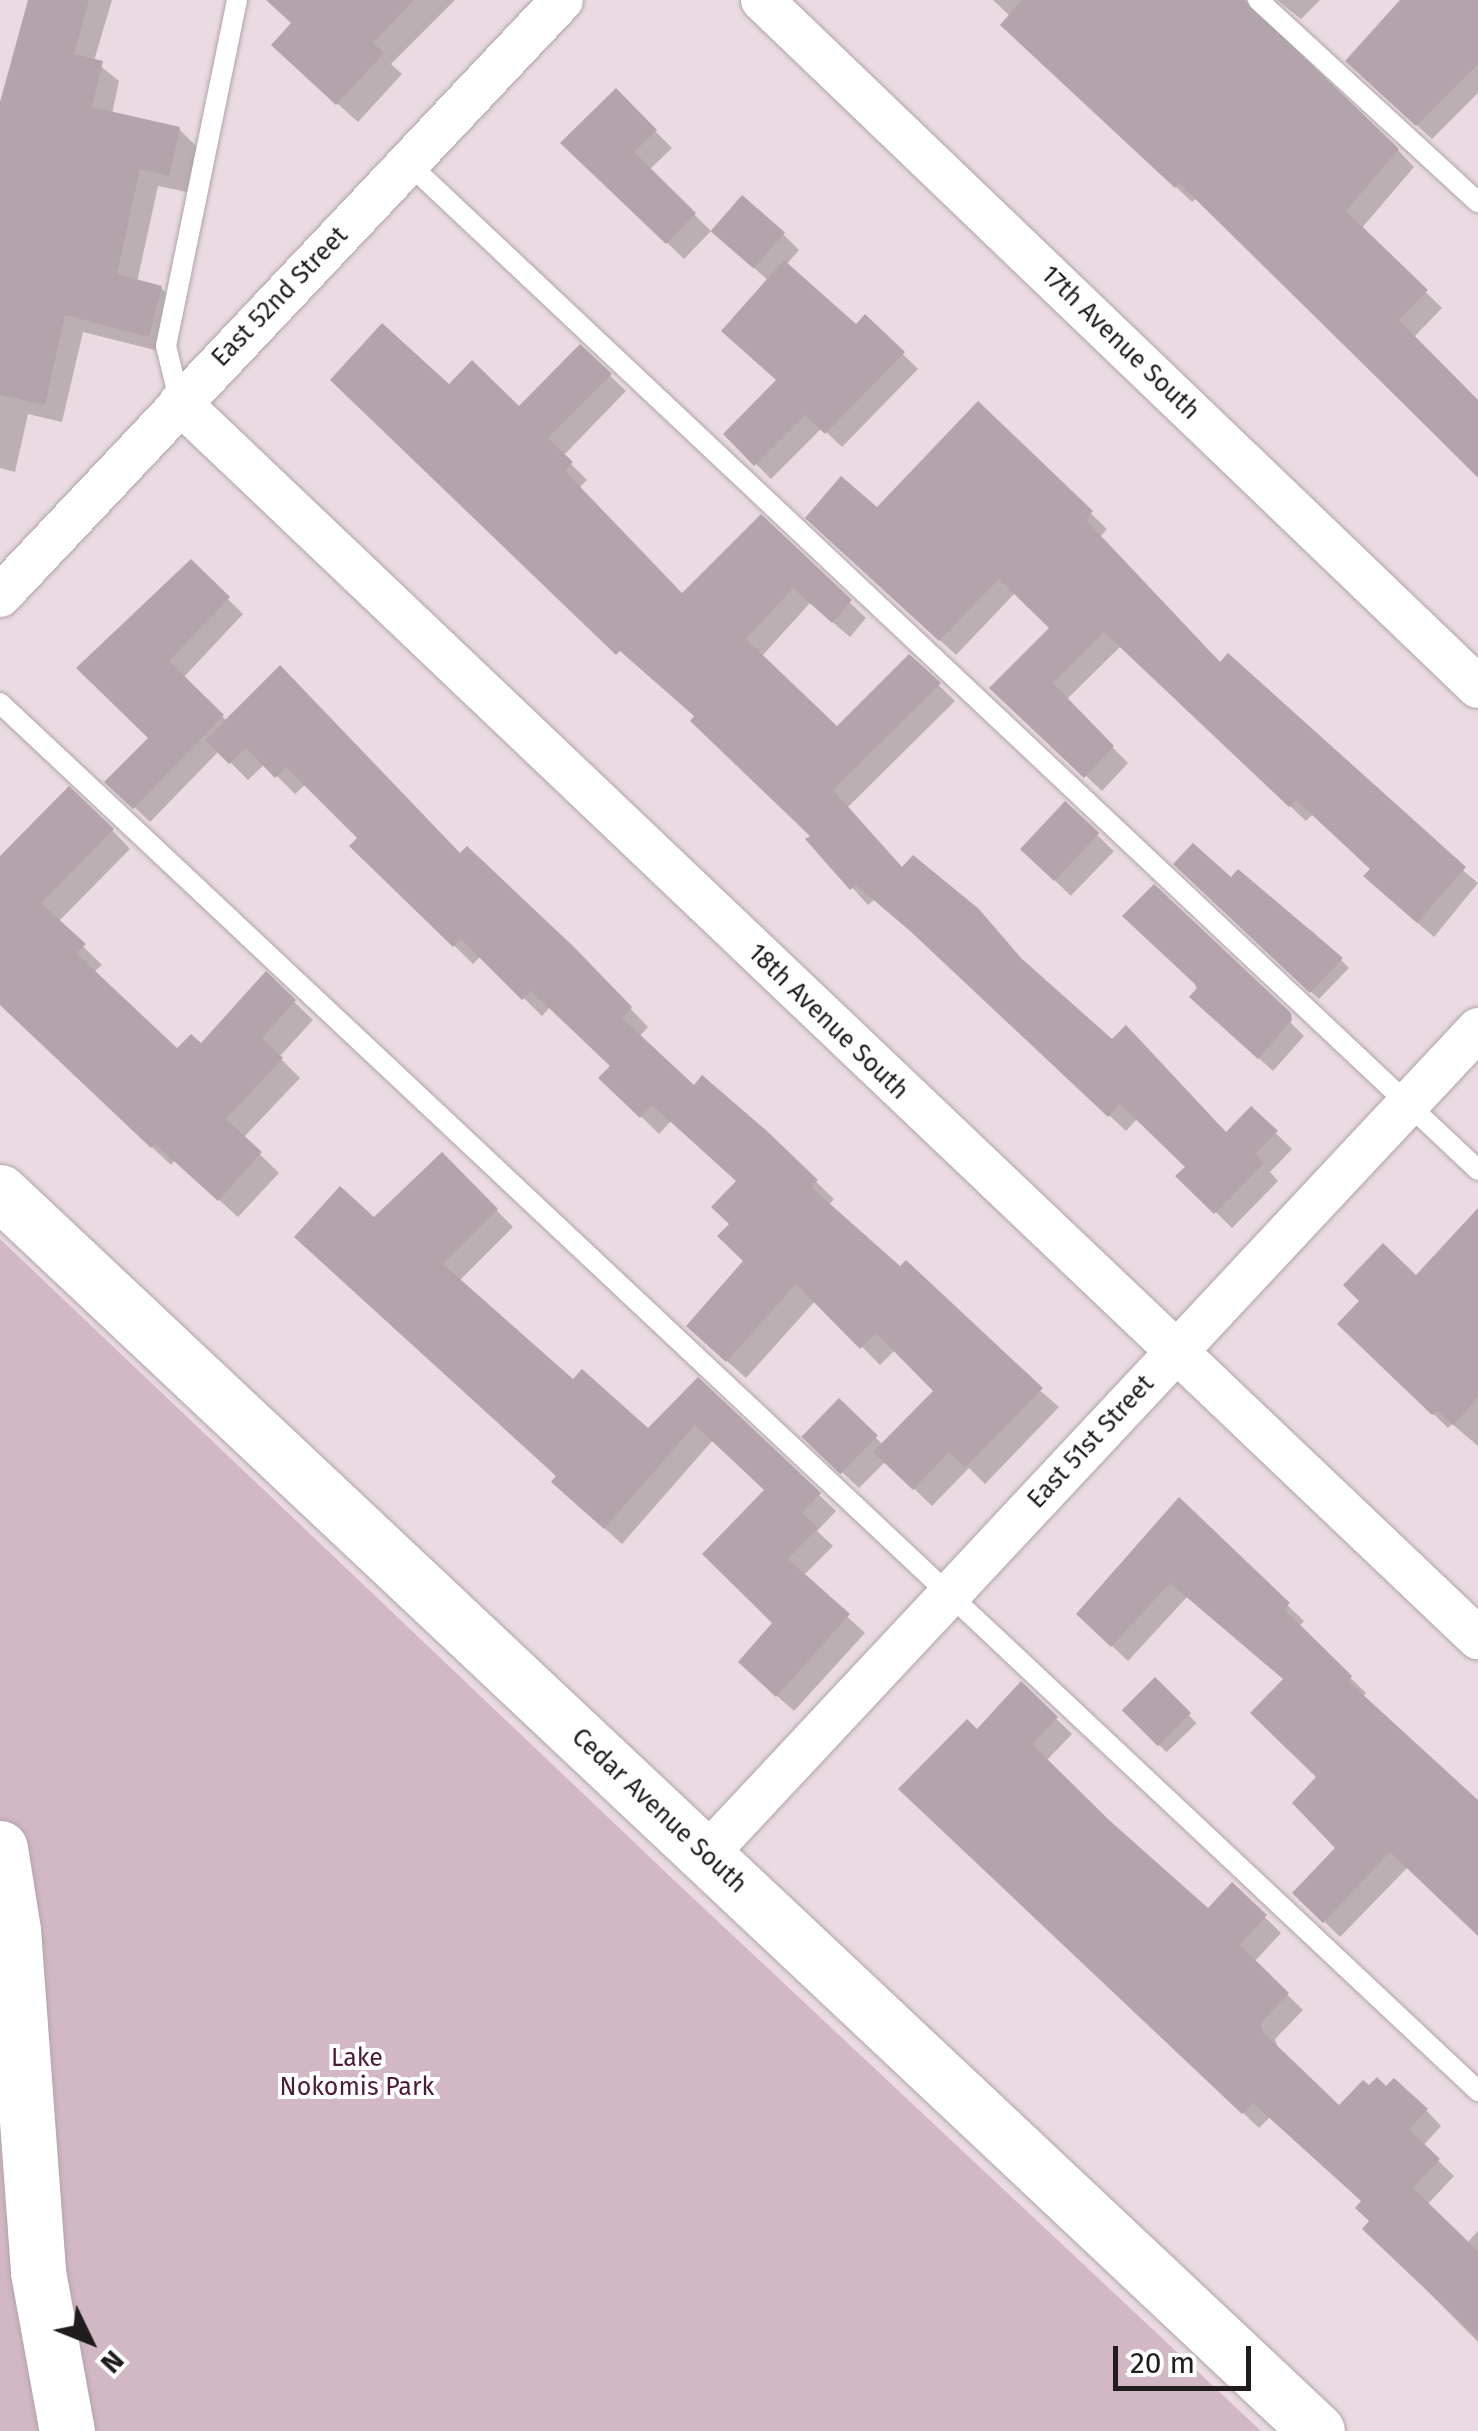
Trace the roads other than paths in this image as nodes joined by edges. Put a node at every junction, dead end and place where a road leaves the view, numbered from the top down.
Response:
1 (237, 0) edge
2 (562, 0) edge
3 (762, 0) edge
4 (1258, 0) edge
5 (408, 163) junction
6 (1478, 202) edge
7 (180, 403) junction
8 (0, 596) edge
9 (1478, 687) edge
10 (0, 704) edge
11 (1478, 1029) edge
12 (1407, 1106) junction
13 (1478, 1170) edge
14 (0, 1192) edge
15 (1174, 1353) junction
16 (951, 1591) junction
17 (1478, 1638) edge
18 (0, 1848) edge
19 (706, 1856) junction
20 (1478, 2092) edge
21 (67, 2431) edge
22 (1317, 2431) edge

1 - 7 lane
2 - 5 street, East 52nd Street
3 - 9 street, 17th Avenue South
4 - 6 lane
5 - 7 street, East 52nd Street
5 - 12 lane
7 - 8 street, East 52nd Street
7 - 15 street, 18th Avenue South
10 - 16 lane
11 - 12 street, East 51st Street
12 - 13 lane
12 - 15 street, East 51st Street
14 - 19 main road, Cedar Avenue South
15 - 16 street, East 51st Street
15 - 17 street, 18th Avenue South
16 - 19 street, East 51st Street
16 - 20 lane
18 - 21 main road
19 - 22 main road, Cedar Avenue South

